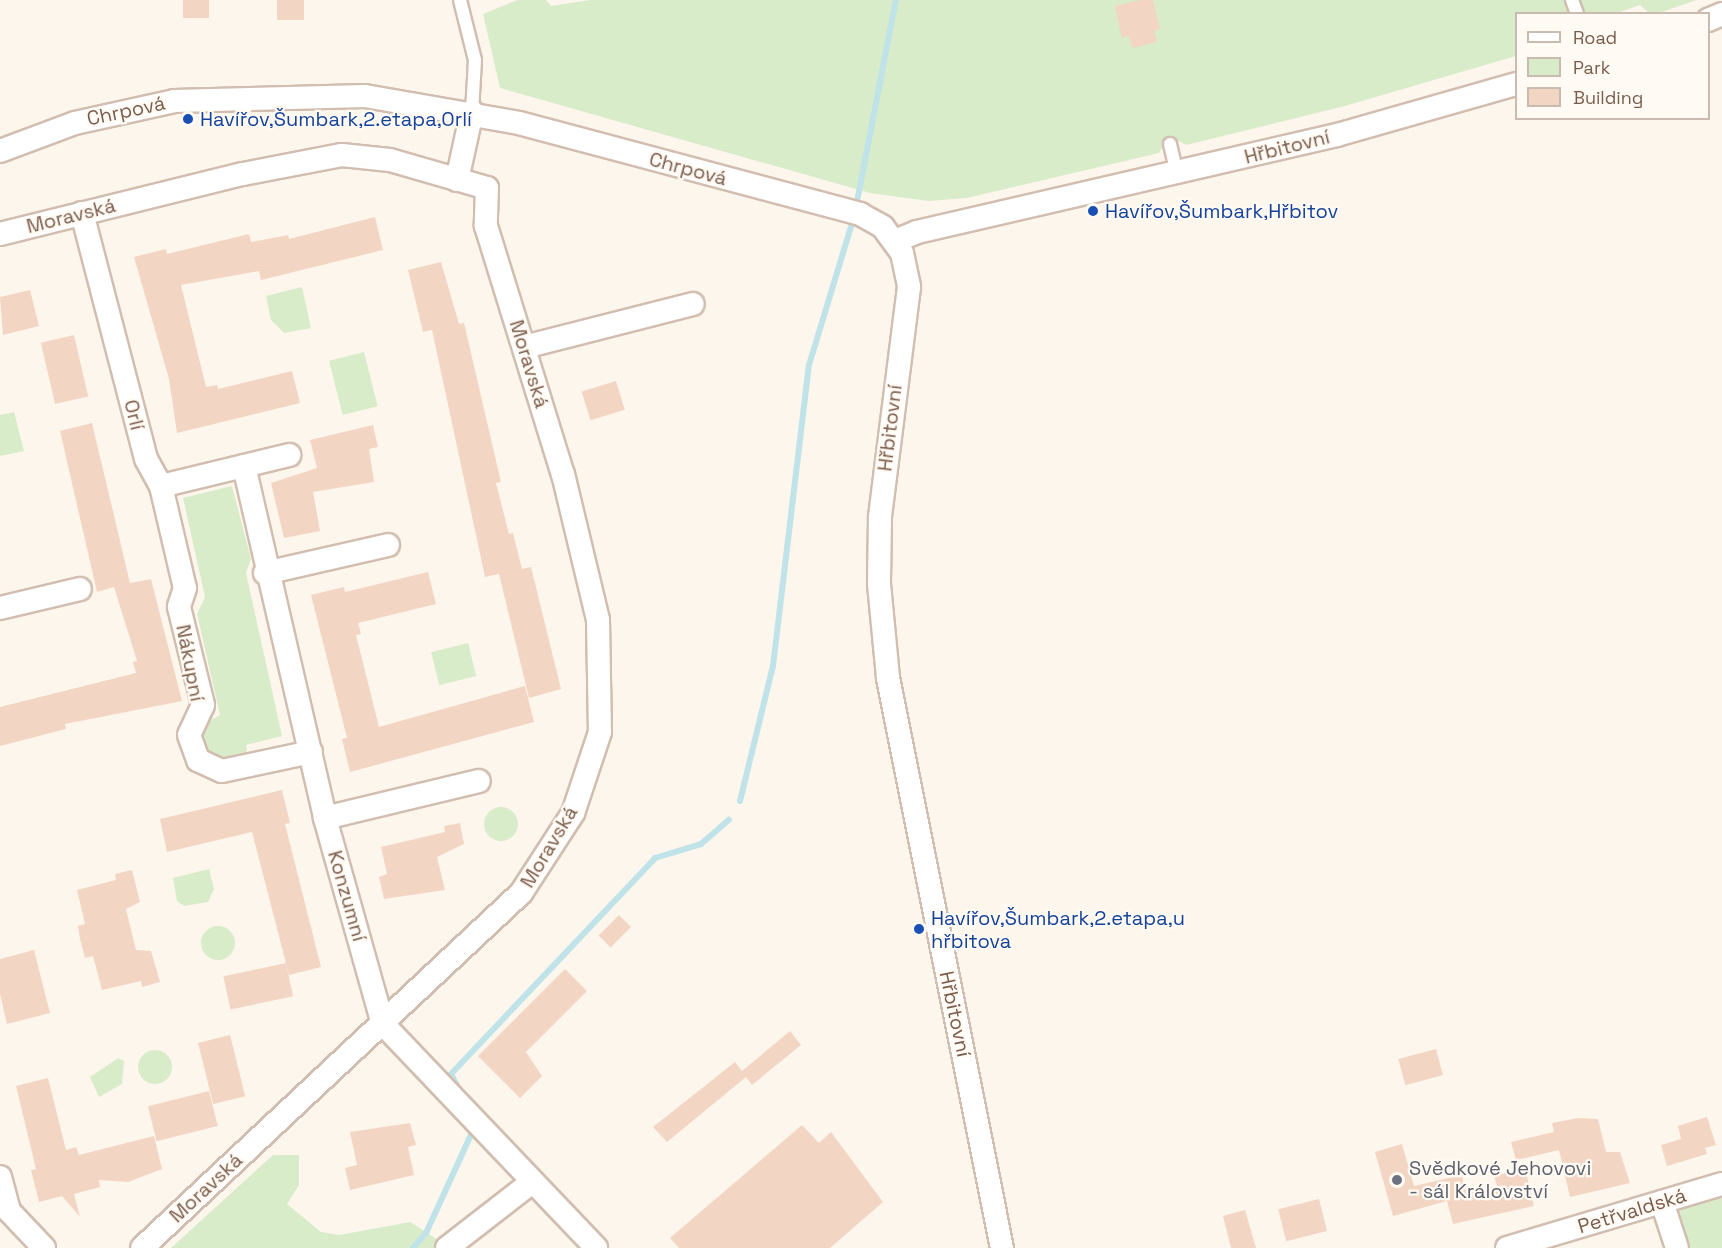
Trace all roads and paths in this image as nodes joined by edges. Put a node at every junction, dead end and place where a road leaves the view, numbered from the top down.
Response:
1 (460, 0) edge
2 (1515, 84) edge
3 (472, 112) junction
4 (1170, 144) dead end
5 (0, 151) edge
6 (1177, 174) junction
7 (458, 180) junction
8 (82, 213) junction
9 (0, 234) edge
10 (895, 241) junction
11 (693, 304) dead end
12 (524, 347) junction
13 (289, 455) dead end
14 (244, 466) junction
15 (161, 486) junction
16 (388, 545) dead end
17 (265, 573) junction
18 (80, 589) dead end
19 (0, 608) edge
20 (311, 752) junction
21 (479, 781) dead end
22 (325, 818) junction
23 (382, 1024) junction
24 (0, 1177) edge
25 (532, 1182) junction
26 (1722, 1184) edge
27 (1662, 1202) junction
28 (4, 1213) edge
29 (44, 1248) edge
30 (142, 1248) edge
31 (447, 1248) edge
32 (596, 1248) edge
33 (1002, 1248) edge
34 (1507, 1248) edge
35 (1677, 1248) edge

1 - 3 lane
2 - 6 street, Hřbitovní
3 - 5 street, Chrpová
3 - 7 street
3 - 10 street, Chrpová
4 - 6 lane
6 - 10 street, Hřbitovní
7 - 8 street, Moravská
7 - 12 street, Moravská
8 - 9 street, Moravská
8 - 15 street, Orlí
10 - 33 street, Hřbitovní
11 - 12 street
12 - 23 street, Moravská
13 - 14 street
14 - 15 street
14 - 17 street, Konzumní
15 - 20 street, Nákupní
16 - 17 street
17 - 20 street, Konzumní
18 - 19 street
20 - 22 street, Konzumní
21 - 22 street
22 - 23 street, Konzumní
23 - 25 street, Konzumní
23 - 30 street, Moravská
24 - 28 street
25 - 31 street
25 - 32 street, Konzumní
26 - 27 street, Petřvaldská
27 - 34 street, Petřvaldská
27 - 35 street
28 - 29 street

